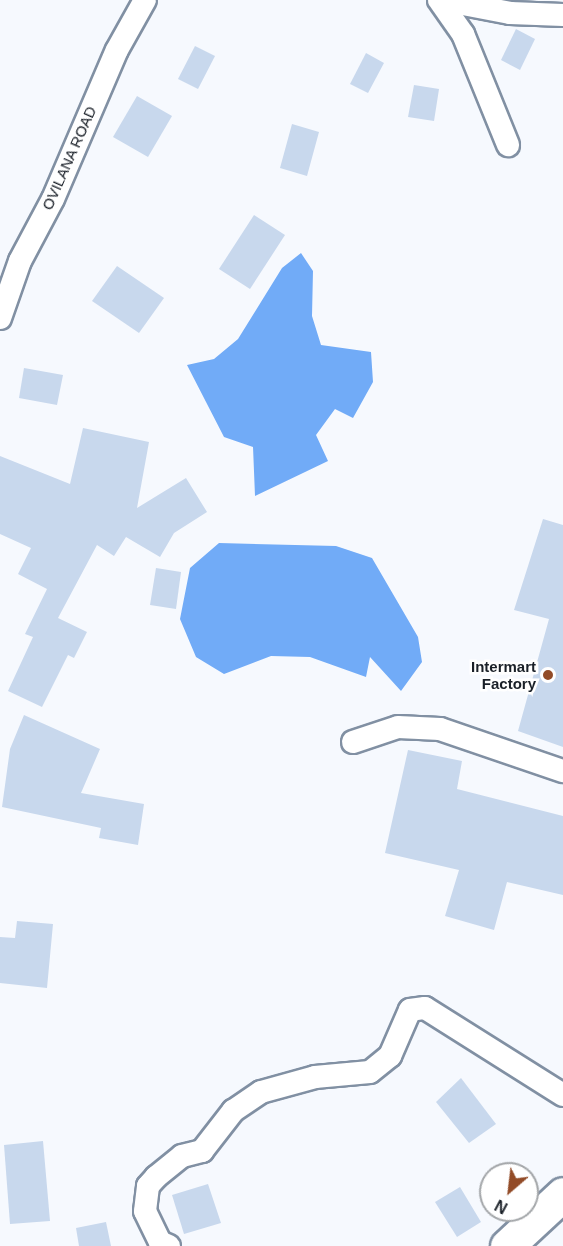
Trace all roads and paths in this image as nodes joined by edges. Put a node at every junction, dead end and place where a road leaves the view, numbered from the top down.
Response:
1 (145, 0) edge
2 (440, 0) edge
3 (563, 15) edge
4 (508, 145) dead end
5 (0, 318) edge
6 (353, 742) dead end
7 (563, 771) edge
8 (563, 1095) edge
9 (563, 1194) edge
10 (169, 1246) edge
11 (507, 1246) edge

1 - 5 street, OVILANA ROAD
2 - 3 street
2 - 4 street
6 - 7 street
8 - 10 street
9 - 11 main road

